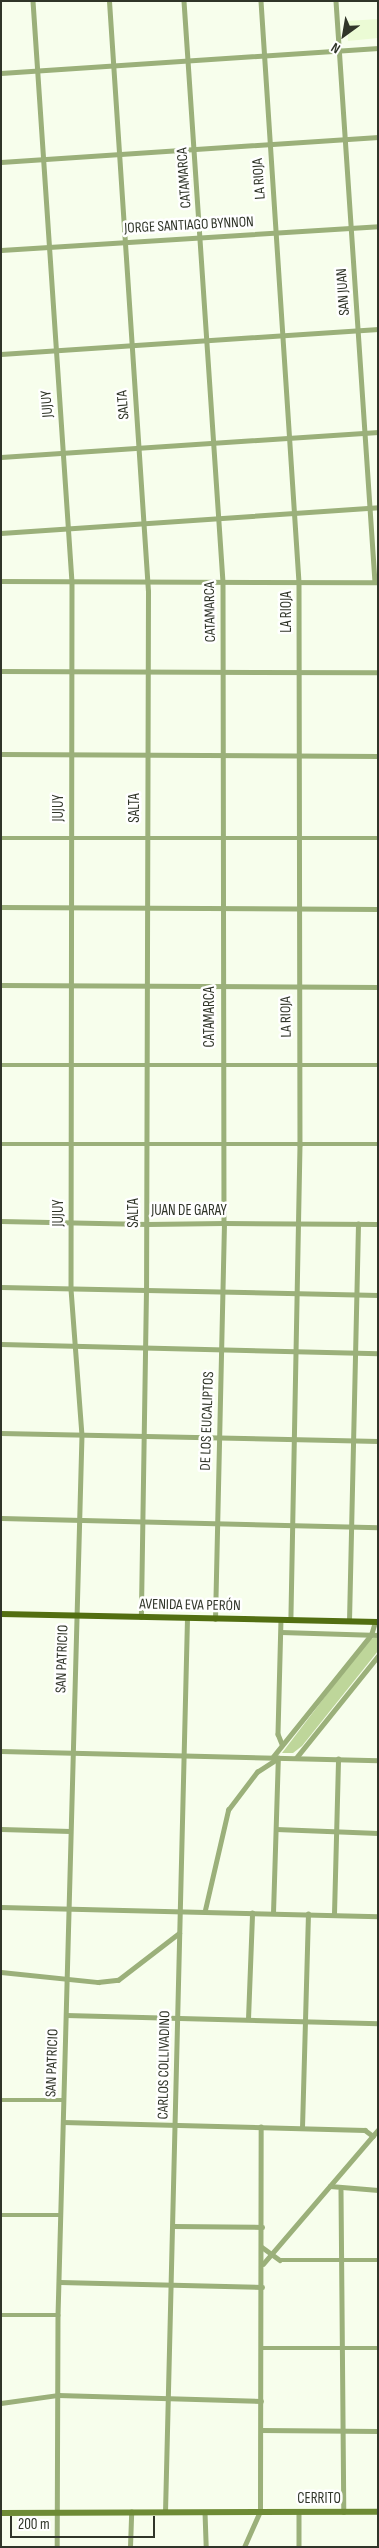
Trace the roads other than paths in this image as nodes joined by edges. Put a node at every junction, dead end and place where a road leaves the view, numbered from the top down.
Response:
1 (33, 1) edge
2 (108, 1) edge
3 (184, 1) edge
4 (261, 1) edge
5 (336, 1) edge
6 (378, 48) edge
7 (340, 50) junction
8 (264, 55) junction
9 (188, 61) junction
10 (113, 65) junction
11 (38, 71) junction
12 (1, 73) edge
13 (378, 137) edge
14 (345, 140) junction
15 (269, 144) junction
16 (194, 149) junction
17 (118, 153) junction
18 (43, 159) junction
19 (1, 162) edge
20 (378, 226) edge
21 (351, 228) junction
22 (275, 233) junction
23 (200, 237) junction
24 (124, 242) junction
25 (50, 247) junction
26 (1, 250) edge
27 (378, 329) edge
28 (358, 330) junction
29 (283, 335) junction
30 (208, 341) junction
31 (132, 346) junction
32 (55, 351) junction
33 (1, 354) edge
34 (378, 432) edge
35 (366, 433) junction
36 (290, 438) junction
37 (214, 443) junction
38 (138, 448) junction
39 (63, 453) junction
40 (1, 457) edge
41 (378, 507) edge
42 (370, 508) junction
43 (295, 514) junction
44 (219, 518) junction
45 (144, 523) junction
46 (68, 528) junction
47 (1, 532) edge
48 (1, 582) edge
49 (72, 582) junction
50 (147, 582) junction
51 (223, 582) junction
52 (299, 582) junction
53 (376, 582) edge
54 (1, 671) edge
55 (72, 671) junction
56 (147, 671) junction
57 (223, 672) junction
58 (378, 672) edge
59 (299, 673) junction
60 (1, 754) edge
61 (72, 754) junction
62 (147, 754) junction
63 (224, 755) junction
64 (299, 756) junction
65 (378, 756) edge
66 (1, 838) edge
67 (72, 838) junction
68 (147, 838) junction
69 (223, 838) junction
70 (300, 838) junction
71 (378, 838) edge
72 (1, 907) edge
73 (72, 908) junction
74 (147, 908) junction
75 (223, 908) junction
76 (299, 908) junction
77 (378, 909) edge
78 (1, 986) edge
79 (72, 986) junction
80 (147, 986) junction
81 (223, 986) junction
82 (378, 986) edge
83 (298, 987) junction
84 (300, 1064) junction
85 (1, 1065) edge
86 (71, 1065) junction
87 (146, 1065) junction
88 (223, 1065) junction
89 (378, 1065) edge
90 (1, 1144) edge
91 (71, 1144) junction
92 (222, 1144) junction
93 (378, 1144) edge
94 (147, 1145) junction
95 (300, 1145) junction
96 (1, 1221) edge
97 (71, 1221) junction
98 (224, 1223) junction
99 (146, 1224) junction
100 (298, 1224) junction
101 (358, 1224) junction
102 (378, 1224) edge
103 (1, 1287) edge
104 (71, 1289) junction
105 (146, 1290) junction
106 (223, 1291) junction
107 (297, 1294) junction
108 (356, 1294) junction
109 (378, 1295) edge
110 (1, 1344) edge
111 (75, 1346) junction
112 (145, 1348) junction
113 (222, 1349) junction
114 (296, 1351) junction
115 (354, 1352) junction
116 (378, 1353) edge
117 (1, 1433) edge
118 (82, 1435) junction
119 (143, 1436) junction
120 (219, 1437) junction
121 (294, 1440) junction
122 (352, 1440) junction
123 (378, 1441) edge
124 (1, 1518) edge
125 (80, 1520) junction
126 (142, 1522) junction
127 (217, 1524) junction
128 (292, 1525) junction
129 (351, 1526) junction
130 (378, 1527) edge
131 (1, 1614) edge
132 (76, 1615) junction
133 (141, 1617) junction
134 (187, 1618) junction
135 (215, 1619) junction
136 (281, 1620) junction
137 (290, 1620) junction
138 (349, 1621) junction
139 (376, 1622) edge
140 (281, 1632) junction
141 (370, 1635) junction
142 (378, 1635) edge
143 (378, 1656) edge
144 (282, 1744) junction
145 (1, 1751) edge
146 (72, 1752) junction
147 (184, 1755) junction
148 (275, 1758) junction
149 (296, 1758) junction
150 (338, 1759) junction
151 (378, 1760) edge
152 (1, 1829) edge
153 (276, 1829) junction
154 (70, 1831) junction
155 (337, 1832) junction
156 (378, 1832) edge
157 (1, 1908) edge
158 (69, 1909) junction
159 (205, 1910) junction
160 (180, 1911) junction
161 (273, 1912) junction
162 (252, 1913) junction
163 (308, 1914) junction
164 (334, 1914) junction
165 (378, 1916) edge
166 (179, 1933) junction
167 (1, 1972) edge
168 (68, 1980) junction
169 (66, 2015) junction
170 (178, 2018) junction
171 (248, 2020) junction
172 (306, 2020) junction
173 (378, 2023) edge
174 (1, 2100) edge
175 (64, 2100) junction
176 (63, 2122) junction
177 (175, 2126) junction
178 (262, 2127) junction
179 (302, 2128) junction
180 (378, 2130) edge
181 (373, 2136) junction
182 (330, 2186) junction
183 (341, 2190) junction
184 (378, 2190) edge
185 (61, 2215) junction
186 (1, 2216) edge
187 (173, 2226) junction
188 (262, 2227) junction
189 (262, 2247) junction
190 (271, 2255) junction
191 (342, 2260) junction
192 (378, 2260) edge
193 (263, 2264) junction
194 (60, 2282) junction
195 (172, 2285) junction
196 (262, 2287) junction
197 (1, 2315) edge
198 (58, 2315) junction
199 (262, 2348) junction
200 (343, 2348) junction
201 (378, 2348) edge
202 (58, 2396) junction
203 (169, 2397) junction
204 (261, 2401) junction
205 (1, 2403) edge
206 (261, 2430) junction
207 (343, 2431) junction
208 (378, 2431) edge
209 (260, 2511) junction
210 (56, 2512) junction
211 (131, 2512) junction
212 (165, 2512) junction
213 (205, 2512) junction
214 (299, 2512) junction
215 (344, 2512) junction
216 (378, 2512) edge
217 (1, 2513) edge
218 (57, 2547) edge
219 (130, 2547) edge
220 (206, 2547) edge
221 (244, 2547) edge
222 (300, 2547) edge

1 - 11 street, JUJUY
2 - 10 street, SALTA
3 - 9 street, CATAMARCA
4 - 8 street, LA RIOJA
5 - 7 street, SAN JUAN
6 - 7 street
7 - 8 street
7 - 14 street, SAN JUAN
8 - 9 street
8 - 15 street, LA RIOJA
9 - 10 street
9 - 16 street, CATAMARCA
10 - 11 street
10 - 17 street, SALTA
11 - 12 street
11 - 18 street, JUJUY
13 - 14 street
14 - 15 street
14 - 21 street, SAN JUAN
15 - 16 street
15 - 22 street, LA RIOJA
16 - 17 street
16 - 23 street, CATAMARCA
17 - 18 street
17 - 24 street, SALTA
18 - 19 street
18 - 25 street, JUJUY
20 - 21 street, JORGE SANTIAGO BYNNON
21 - 22 street, JORGE SANTIAGO BYNNON
21 - 28 street, SAN JUAN
22 - 23 street, JORGE SANTIAGO BYNNON
22 - 29 street, LA RIOJA
23 - 24 street, JORGE SANTIAGO BYNNON
23 - 30 street, CATAMARCA
24 - 25 street, JORGE SANTIAGO BYNNON
24 - 31 street, SALTA
25 - 26 street, JORGE SANTIAGO BYNNON
25 - 32 street, JUJUY
27 - 28 street
28 - 29 street
28 - 35 street, SAN JUAN
29 - 30 street
29 - 36 street, LA RIOJA
30 - 31 street
30 - 37 street, CATAMARCA
31 - 32 street
31 - 38 street, SALTA
32 - 33 street
32 - 39 street, JUJUY
34 - 35 street
35 - 36 street
35 - 42 street, SAN JUAN
36 - 37 street
36 - 43 street, LA RIOJA
37 - 38 street
37 - 44 street, CATAMARCA
38 - 39 street
38 - 45 street, SALTA
39 - 40 street
39 - 46 street, JUJUY
41 - 42 street
42 - 43 street
42 - 53 street, SAN JUAN
43 - 44 street
43 - 52 street, LA RIOJA
44 - 45 street
44 - 51 street, CATAMARCA
45 - 46 street
45 - 50 street, SALTA
46 - 47 street
46 - 49 street, JUJUY
48 - 49 street
49 - 50 street
49 - 55 street, JUJUY
50 - 51 street
50 - 56 street, SALTA
51 - 52 street
51 - 57 street, CATAMARCA
52 - 53 street
52 - 59 street, LA RIOJA
54 - 55 street
55 - 56 street
55 - 61 street, JUJUY
56 - 57 street
56 - 62 street, SALTA
57 - 59 street
57 - 63 street, CATAMARCA
58 - 59 street
59 - 64 street, LA RIOJA
60 - 61 street
61 - 62 street
61 - 67 street, JUJUY
62 - 63 street
62 - 68 street, SALTA
63 - 64 street
63 - 69 street, CATAMARCA
64 - 65 street
64 - 70 street, LA RIOJA
66 - 67 street
67 - 68 street
67 - 73 street, JUJUY
68 - 69 street
68 - 74 street, SALTA
69 - 70 street
69 - 75 street, CATAMARCA
70 - 71 street
70 - 76 street, LA RIOJA
72 - 73 street
73 - 74 street
73 - 79 street, JUJUY
74 - 75 street
74 - 80 street, SALTA
75 - 76 street
75 - 81 street, CATAMARCA
76 - 77 street
76 - 83 street, LA RIOJA
78 - 79 street
79 - 80 street
79 - 86 street, JUJUY
80 - 81 street
80 - 87 street, SALTA
81 - 83 street
81 - 88 street, CATAMARCA
82 - 83 street
83 - 84 street, LA RIOJA
84 - 88 street
84 - 89 street
84 - 95 street, LA RIOJA
85 - 86 street
86 - 87 street
86 - 91 street, JUJUY
87 - 88 street
87 - 94 street, SALTA
88 - 92 street, CATAMARCA
90 - 91 street
91 - 94 street
91 - 97 street, JUJUY
92 - 94 street
92 - 95 street
92 - 98 street, CATAMARCA
93 - 95 street
94 - 99 street, SALTA
95 - 100 street, LA RIOJA
96 - 97 street, JUAN DE GARAY
97 - 99 street, JUAN DE GARAY
97 - 104 street, JUJUY
98 - 99 street, JUAN DE GARAY
98 - 100 street, JUAN DE GARAY
98 - 106 street, DE LOS EUCALIPTOS
99 - 105 street, SALTA
100 - 101 street, JUAN DE GARAY
100 - 107 street, LA RIOJA
101 - 102 street, JUAN DE GARAY
101 - 108 street
103 - 104 street
104 - 105 street
104 - 111 street, JUJUY
105 - 106 street
105 - 112 street, SALTA
106 - 107 street
106 - 113 street, DE LOS EUCALIPTOS
107 - 108 street
107 - 114 street, LA RIOJA
108 - 109 street
108 - 115 street
110 - 111 street
111 - 112 street
111 - 118 street, JUJUY
112 - 113 street
112 - 119 street, SALTA
113 - 114 street
113 - 120 street, DE LOS EUCALIPTOS
114 - 115 street
114 - 121 street, LA RIOJA
115 - 116 street
115 - 122 street
117 - 118 street
118 - 119 street
118 - 125 street, JUJUY
119 - 120 street
119 - 126 street, SALTA
120 - 121 street
120 - 127 street, DE LOS EUCALIPTOS
121 - 122 street
121 - 128 street, LA RIOJA
122 - 123 street
122 - 129 street
124 - 125 street
125 - 126 street
125 - 132 street, JUJUY
126 - 127 street
126 - 133 street, SALTA
127 - 128 street
127 - 135 street, DE LOS EUCALIPTOS
128 - 129 street
128 - 137 street, LA RIOJA
129 - 130 street
129 - 138 street
131 - 132 main road, AVENIDA EVA PERÓN
132 - 133 main road, AVENIDA EVA PERÓN
132 - 146 street, SAN PATRICIO
133 - 134 main road, AVENIDA EVA PERÓN
134 - 135 main road, AVENIDA EVA PERÓN
134 - 147 street, CARLOS COLLIVADINO
135 - 136 main road, AVENIDA EVA PERÓN
136 - 137 main road, AVENIDA EVA PERÓN
136 - 140 street
137 - 138 main road, AVENIDA EVA PERÓN
138 - 139 main road, AVENIDA EVA PERÓN
139 - 141 street
140 - 141 street
140 - 144 street
141 - 142 street
141 - 144 street
143 - 149 street
144 - 148 street
145 - 146 street
146 - 147 street
146 - 154 street, SAN PATRICIO
147 - 148 street
147 - 160 street, CARLOS COLLIVADINO
148 - 149 street
148 - 153 street
148 - 159 street
149 - 150 street
150 - 151 street
150 - 155 street
152 - 154 street
153 - 155 street
153 - 161 street
154 - 158 street, SAN PATRICIO
155 - 156 street
155 - 164 street
157 - 158 street
158 - 160 street
158 - 168 street, SAN PATRICIO
159 - 160 street
159 - 162 street
160 - 166 street, CARLOS COLLIVADINO
161 - 162 street
161 - 163 street
162 - 171 street
163 - 164 street
163 - 172 street
164 - 165 street
166 - 168 street
166 - 170 street, CARLOS COLLIVADINO
167 - 168 street
168 - 169 street, SAN PATRICIO
169 - 170 street
169 - 175 street, SAN PATRICIO
170 - 171 street
170 - 177 street, CARLOS COLLIVADINO
171 - 172 street
172 - 173 street
172 - 179 street
174 - 175 street
175 - 176 street, SAN PATRICIO
176 - 177 street
176 - 185 street, SAN PATRICIO
177 - 178 street
177 - 187 street, CARLOS COLLIVADINO
178 - 179 street
178 - 188 street
179 - 181 street
180 - 181 street
181 - 182 street
182 - 183 street
182 - 190 street
183 - 184 street
183 - 191 street
185 - 186 street
185 - 194 street, SAN PATRICIO
187 - 188 street
187 - 195 street, CARLOS COLLIVADINO
188 - 189 street
189 - 190 street
189 - 193 street
190 - 191 street
190 - 193 street
191 - 192 street
191 - 200 street
193 - 196 street
194 - 195 street
194 - 198 street, SAN PATRICIO
195 - 196 street
195 - 203 street, CARLOS COLLIVADINO
196 - 199 street
197 - 198 street
198 - 202 street, SAN PATRICIO
199 - 200 street
199 - 204 street
200 - 201 street
200 - 207 street
202 - 203 street
202 - 205 street
202 - 210 street, SAN PATRICIO
203 - 204 street
203 - 212 street, CARLOS COLLIVADINO
204 - 206 street
206 - 207 street
206 - 209 street
207 - 208 street
207 - 215 street
209 - 213 main road, CERRITO
209 - 214 main road, CERRITO
209 - 221 street
210 - 211 main road, CERRITO
210 - 217 main road, CERRITO
210 - 218 street, SAN PATRICIO
211 - 212 main road, CERRITO
211 - 219 street
212 - 213 main road, CERRITO
213 - 220 street
214 - 215 main road, CERRITO
214 - 222 street
215 - 216 main road, CERRITO

